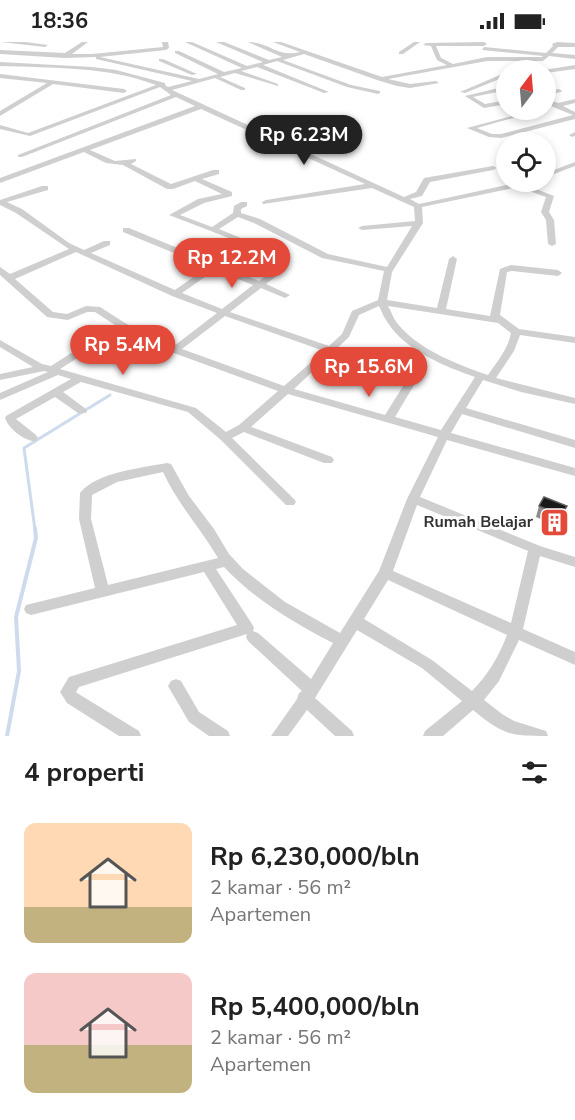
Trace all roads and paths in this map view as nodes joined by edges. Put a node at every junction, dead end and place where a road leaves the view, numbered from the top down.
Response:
1 (4, 42) edge
2 (86, 42) edge
3 (138, 42) edge
4 (165, 42) edge
5 (188, 42) edge
6 (219, 42) edge
7 (251, 42) edge
8 (276, 42) edge
9 (417, 42) edge
10 (0, 44) edge
11 (48, 44) edge
12 (559, 44) edge
13 (426, 45) dead end
14 (433, 45) junction
15 (575, 45) edge
16 (484, 46) edge
17 (539, 46) dead end
18 (499, 49) junction
19 (144, 50) junction
20 (550, 50) junction
21 (0, 52) edge
22 (177, 52) dead end
23 (302, 53) junction
24 (401, 53) dead end
25 (32, 54) junction
26 (66, 56) junction
27 (92, 56) junction
28 (575, 56) edge
29 (288, 57) junction
30 (487, 59) junction
31 (150, 60) dead end
32 (161, 60) dead end
33 (278, 60) junction
34 (111, 61) junction
35 (268, 62) junction
36 (0, 64) edge
37 (257, 65) junction
38 (452, 65) junction
39 (49, 66) junction
40 (133, 66) junction
41 (574, 66) edge
42 (247, 68) junction
43 (77, 69) junction
44 (556, 69) edge
45 (93, 70) junction
46 (237, 72) junction
47 (69, 73) dead end
48 (225, 75) junction
49 (0, 76) edge
50 (62, 77) dead end
51 (216, 77) junction
52 (380, 78) junction
53 (207, 79) junction
54 (496, 79) edge
55 (54, 81) junction
56 (200, 81) junction
57 (436, 83) dead end
58 (276, 86) dead end
59 (166, 87) junction
60 (243, 89) dead end
61 (496, 90) edge
62 (124, 91) dead end
63 (556, 91) edge
64 (559, 91) dead end
65 (326, 92) dead end
66 (378, 92) dead end
67 (176, 95) junction
68 (468, 96) junction
69 (575, 101) edge
70 (496, 104) edge
71 (557, 105) joint
72 (199, 107) junction
73 (0, 114) edge
74 (575, 115) edge
75 (501, 120) edge
76 (0, 127) edge
77 (85, 150) junction
78 (20, 156) dead end
79 (575, 164) edge
80 (493, 168) dead end
81 (556, 171) edge
82 (216, 172) dead end
83 (196, 179) junction
84 (0, 181) edge
85 (375, 185) junction
86 (45, 188) dead end
87 (496, 190) edge
88 (539, 192) edge
89 (404, 199) junction
90 (0, 202) edge
91 (266, 202) dead end
92 (244, 204) dead end
93 (418, 206) junction
94 (237, 214) junction
95 (419, 223) junction
96 (362, 228) dead end
97 (126, 230) dead end
98 (212, 230) junction
99 (107, 243) dead end
100 (552, 244) dead end
101 (81, 251) junction
102 (453, 259) dead end
103 (213, 267) junction
104 (0, 270) edge
105 (389, 270) junction
106 (276, 272) dead end
107 (558, 273) dead end
108 (9, 278) junction
109 (258, 285) junction
110 (175, 294) junction
111 (285, 295) dead end
112 (382, 303) junction
113 (441, 311) junction
114 (224, 314) junction
115 (498, 320) junction
116 (122, 325) junction
117 (516, 332) junction
118 (575, 340) edge
119 (0, 343) edge
120 (175, 350) junction
121 (331, 350) junction
122 (51, 370) junction
123 (0, 376) edge
124 (80, 378) junction
125 (485, 379) junction
126 (412, 380) dead end
127 (286, 390) junction
128 (56, 392) junction
129 (0, 397) edge
130 (575, 401) edge
131 (461, 410) junction
132 (82, 411) dead end
133 (388, 419) junction
134 (243, 428) junction
135 (445, 433) junction
136 (225, 437) junction
137 (32, 438) dead end
138 (575, 444) edge
139 (328, 460) dead end
140 (575, 472) edge
141 (413, 499) junction
142 (290, 501) dead end
143 (535, 549) junction
144 (227, 561) junction
145 (575, 562) edge
146 (207, 566) junction
147 (385, 573) junction
148 (103, 592) junction
149 (31, 609) dead end
150 (355, 621) junction
151 (516, 631) junction
152 (253, 637) dead end
153 (341, 640) junction
154 (575, 659) edge
155 (176, 686) dead end
156 (308, 694) junction
157 (473, 701) junction
158 (509, 731) edge
159 (133, 736) edge
160 (222, 736) edge
161 (279, 736) edge
162 (345, 736) edge
163 (431, 736) edge
164 (540, 736) edge

1 - 10 street
1 - 11 street
2 - 26 street
3 - 19 street
4 - 19 street
5 - 42 street
6 - 35 street
7 - 29 street
8 - 23 street
9 - 24 street
11 - 25 street
12 - 15 street
12 - 20 street
13 - 14 street
14 - 16 street
14 - 38 street
16 - 18 street
16 - 30 street
17 - 18 street
18 - 20 street
19 - 27 street
20 - 28 street
20 - 30 street
21 - 25 street
22 - 48 street
23 - 29 street
23 - 52 street
25 - 26 street
26 - 27 street
26 - 39 street
27 - 34 street
29 - 33 street
30 - 38 street
31 - 40 street
32 - 53 street
33 - 35 street
33 - 66 street
34 - 40 street
34 - 45 street
35 - 37 street
36 - 39 street
37 - 42 street
37 - 65 street
38 - 52 street
39 - 43 street
40 - 56 street
41 - 44 street
42 - 46 street
43 - 45 street
43 - 47 street
45 - 59 street
46 - 48 street
46 - 58 street
48 - 51 street
49 - 55 street
50 - 55 street
51 - 53 street
51 - 60 street
52 - 57 street
53 - 56 street
54 - 68 street
55 - 62 street
55 - 73 street
56 - 59 street
59 - 67 street
59 - 76 street
61 - 68 street
63 - 64 street
67 - 72 street
67 - 78 street
68 - 70 street
69 - 71 street
71 - 74 street
72 - 77 street
72 - 85 street
74 - 75 street
77 - 83 street
77 - 84 street
79 - 81 street
80 - 89 street
82 - 83 street
83 - 98 street
85 - 89 street
85 - 91 street
86 - 90 street
87 - 93 street
88 - 100 street
89 - 93 street
90 - 101 street
92 - 94 street
93 - 95 street
94 - 98 street
94 - 105 street
95 - 96 street
95 - 105 street
97 - 103 street
98 - 103 street
99 - 101 street
101 - 108 street
101 - 110 street
102 - 113 street
103 - 109 street
103 - 110 street
104 - 108 street
105 - 112 street
106 - 109 street
107 - 115 street
108 - 116 street
109 - 111 street
109 - 114 street
110 - 114 street
112 - 113 street
112 - 121 street
112 - 125 street
113 - 115 street
114 - 120 street
114 - 121 street
115 - 117 street
116 - 120 street
116 - 122 street
117 - 118 street
117 - 125 street
119 - 122 street
120 - 127 street
121 - 127 street
122 - 123 street
122 - 124 street
122 - 129 street
124 - 128 street
124 - 136 street
125 - 130 street
125 - 131 street
126 - 133 street
127 - 133 street
127 - 134 street
128 - 132 street
128 - 137 street
131 - 135 street
131 - 138 street
133 - 135 street
134 - 136 street
134 - 139 street
135 - 140 street
135 - 141 street
136 - 142 street
141 - 143 street
141 - 147 street
143 - 145 street
143 - 151 street
144 - 146 street
144 - 148 street
144 - 153 street
146 - 148 street
146 - 159 street
147 - 150 street
147 - 151 street
148 - 149 street
150 - 153 street
150 - 157 street
151 - 154 street
151 - 157 street
152 - 156 street
153 - 156 street
155 - 160 street
156 - 161 street
156 - 162 street
157 - 158 street
157 - 163 street
158 - 164 street

